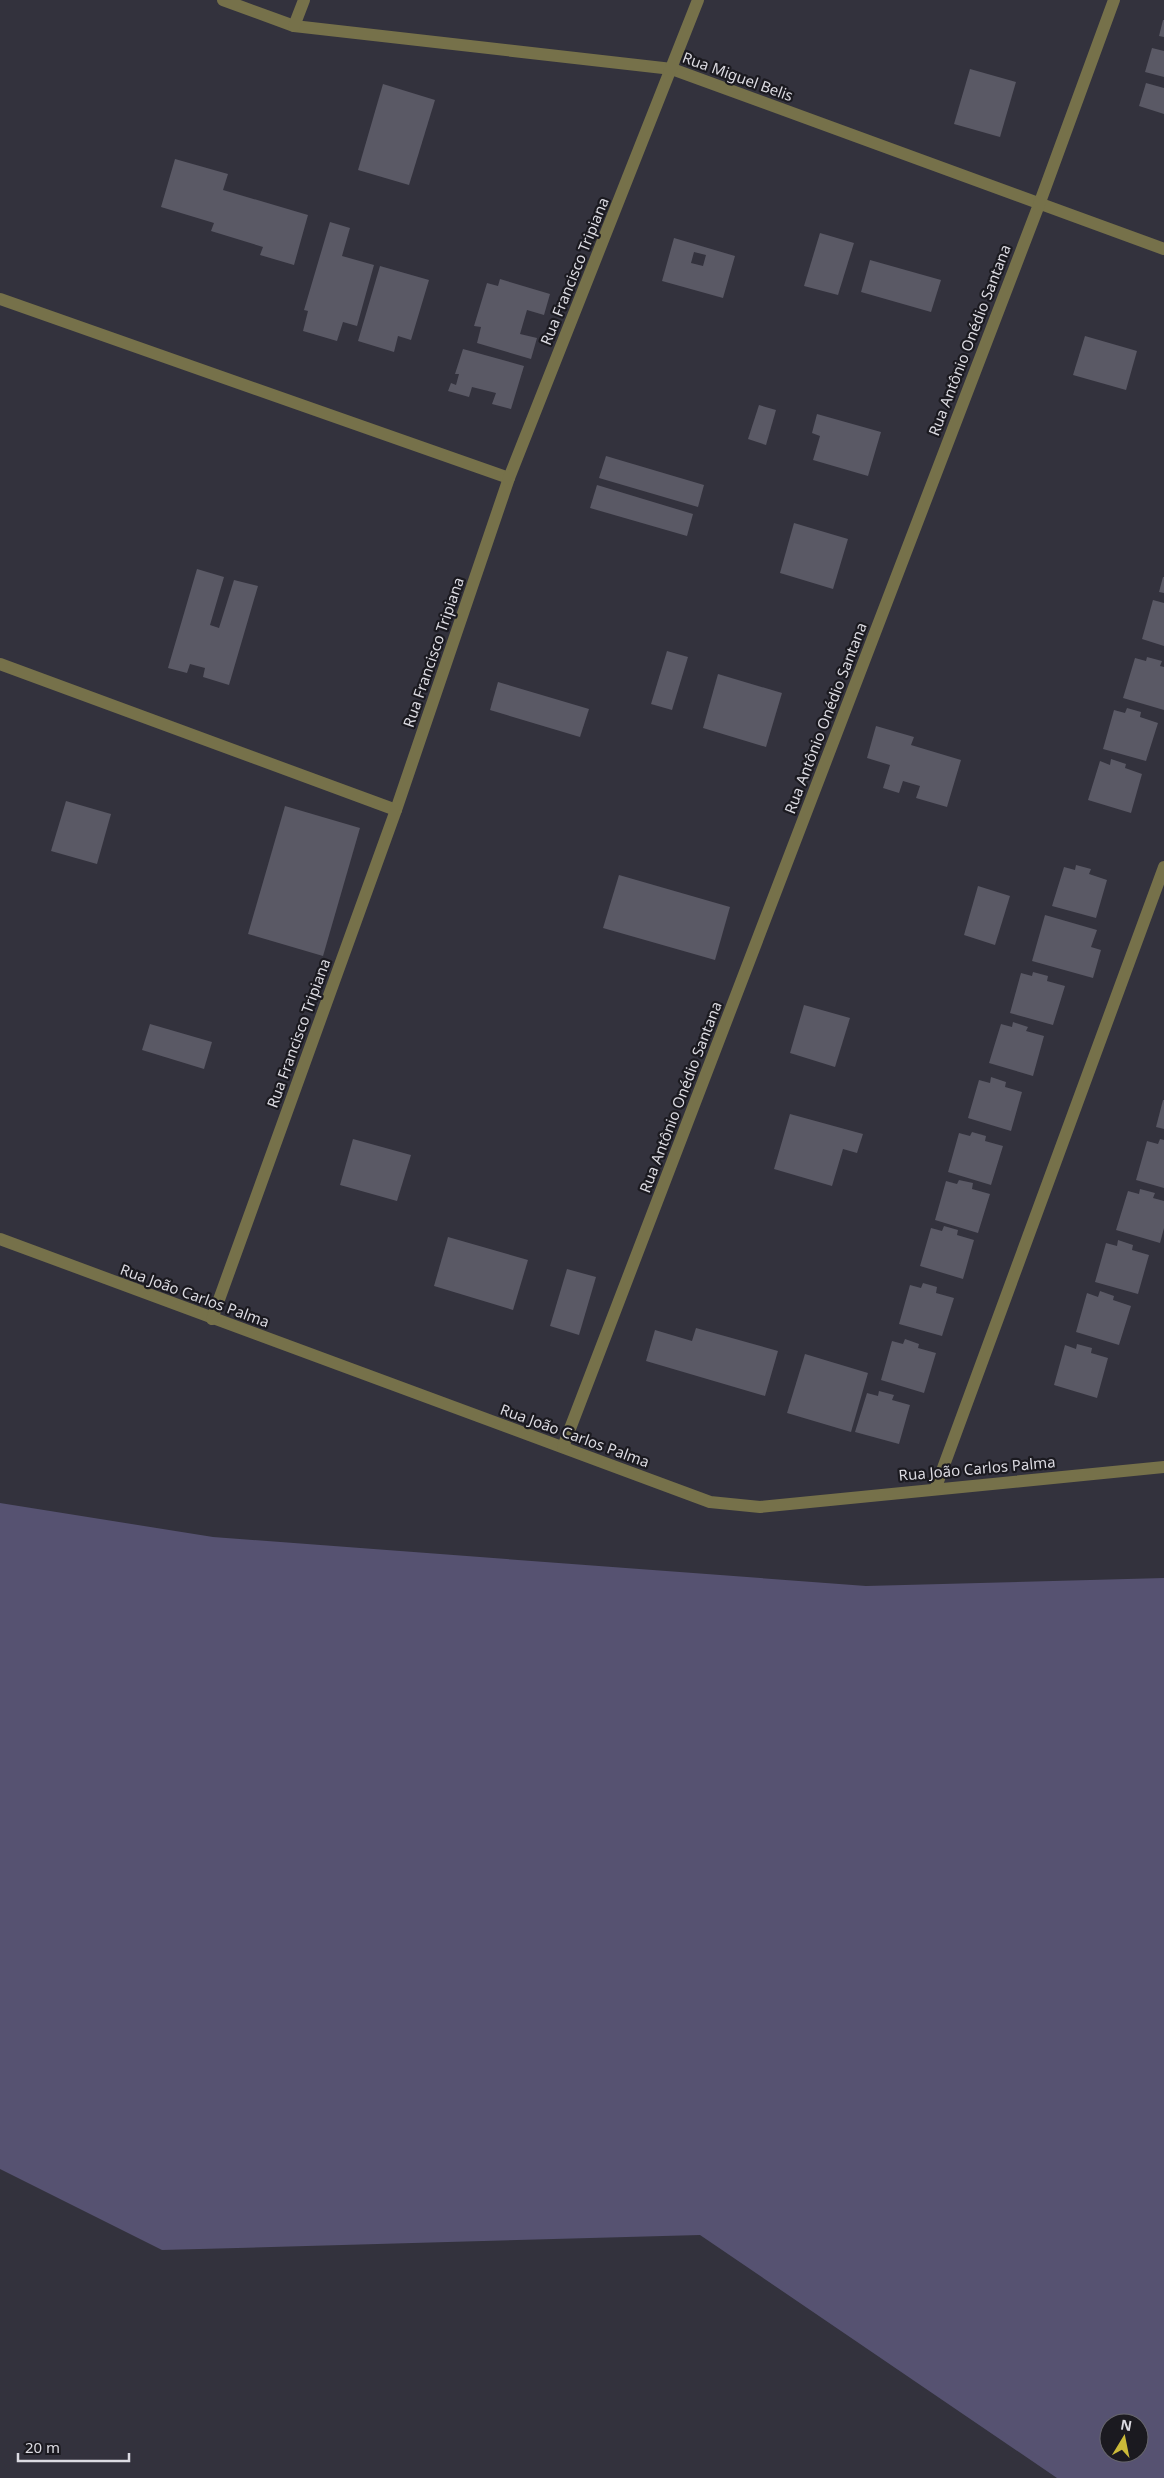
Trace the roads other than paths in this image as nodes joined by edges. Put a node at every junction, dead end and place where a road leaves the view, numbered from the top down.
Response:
1 (223, 0) edge
2 (304, 0) edge
3 (698, 0) edge
4 (1114, 0) edge
5 (294, 26) junction
6 (672, 70) junction
7 (1040, 202) junction
8 (1164, 249) edge
9 (0, 299) edge
10 (509, 478) junction
11 (0, 664) edge
12 (396, 810) junction
13 (1164, 867) edge
14 (0, 1239) edge
15 (212, 1319) junction
16 (563, 1447) junction
17 (1164, 1467) edge
18 (936, 1487) junction

1 - 5 street, Rua Miguel Belis
2 - 5 street
3 - 6 street, Rua Francisco Tripiana
4 - 7 street, Rua Antônio Onédio Santana
5 - 6 street, Rua Miguel Belis
6 - 7 street, Rua Miguel Belis
6 - 10 street, Rua Francisco Tripiana
7 - 8 street, Rua Miguel Belis
7 - 16 street, Rua Antônio Onédio Santana
9 - 10 street
10 - 12 street, Rua Francisco Tripiana
11 - 12 street
12 - 15 street, Rua Francisco Tripiana
13 - 18 street
14 - 15 street, Rua João Carlos Palma
15 - 16 street, Rua João Carlos Palma
16 - 18 street, Rua João Carlos Palma
17 - 18 street, Rua João Carlos Palma

